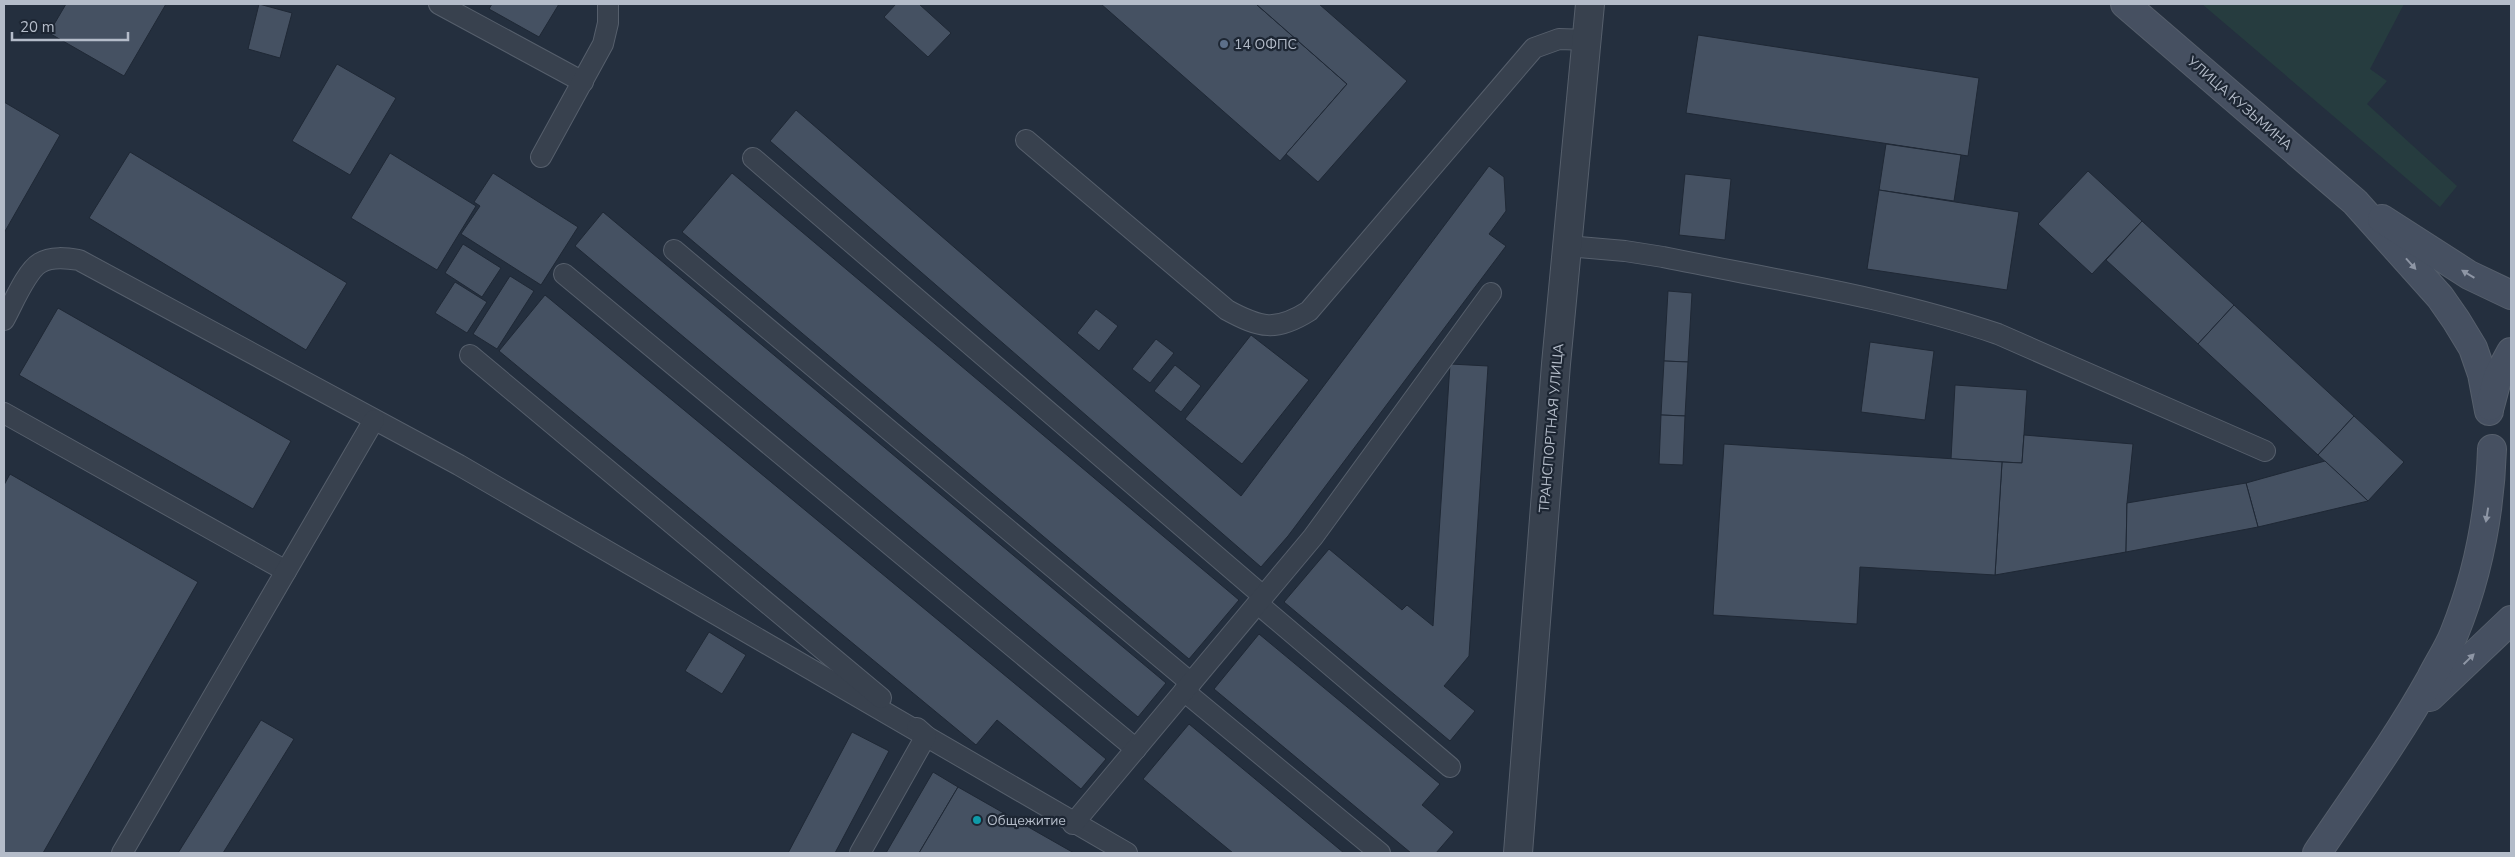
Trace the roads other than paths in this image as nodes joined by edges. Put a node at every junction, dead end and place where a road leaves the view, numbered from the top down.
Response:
1 (439, 4) edge
2 (608, 4) edge
3 (1590, 4) edge
4 (2125, 4) edge
5 (1588, 40) junction
6 (583, 82) junction
7 (1026, 140) dead end
8 (541, 157) dead end
9 (753, 158) dead end
10 (2355, 202) junction
11 (1567, 246) junction
12 (674, 250) dead end
13 (564, 274) dead end
14 (1491, 293) dead end
15 (2511, 295) edge
16 (4, 320) edge
17 (2511, 352) edge
18 (470, 355) dead end
19 (2489, 411) junction
20 (4, 413) edge
21 (374, 420) junction
22 (2492, 449) junction
23 (2265, 451) dead end
24 (2511, 491) edge
25 (286, 571) junction
26 (1261, 600) junction
27 (2511, 620) edge
28 (1188, 687) junction
29 (2409, 717) junction
30 (926, 736) junction
31 (1136, 749) junction
32 (1450, 767) dead end
33 (1073, 824) junction
34 (122, 853) edge
35 (860, 853) edge
36 (1127, 853) edge
37 (1380, 853) edge
38 (1518, 853) edge
39 (2317, 853) edge

1 - 6 lane
2 - 6 lane
3 - 5 street, ТРАНСПОРТНАЯ УЛИЦА
4 - 10 main road, УЛИЦА КУЗЬМИНА
5 - 7 lane
5 - 11 street, ТРАНСПОРТНАЯ УЛИЦА
6 - 8 lane
9 - 26 lane
15 -> 10 main road
10 -> 19 main road
11 - 23 lane
11 - 38 street, ТРАНСПОРТНАЯ УЛИЦА
12 - 28 lane
13 - 31 lane
14 - 26 lane
16 - 21 lane
17 - 19 main road
18 - 30 lane
19 - 22 main road
20 - 25 lane
21 - 25 lane
21 - 30 lane
22 - 24 main road
22 -> 29 main road
25 - 34 lane
26 - 28 lane
26 - 32 lane
29 -> 27 main road
28 - 31 lane
28 - 37 lane
29 - 39 main road
30 - 33 lane
30 - 35 lane
31 - 33 lane
33 - 36 lane

